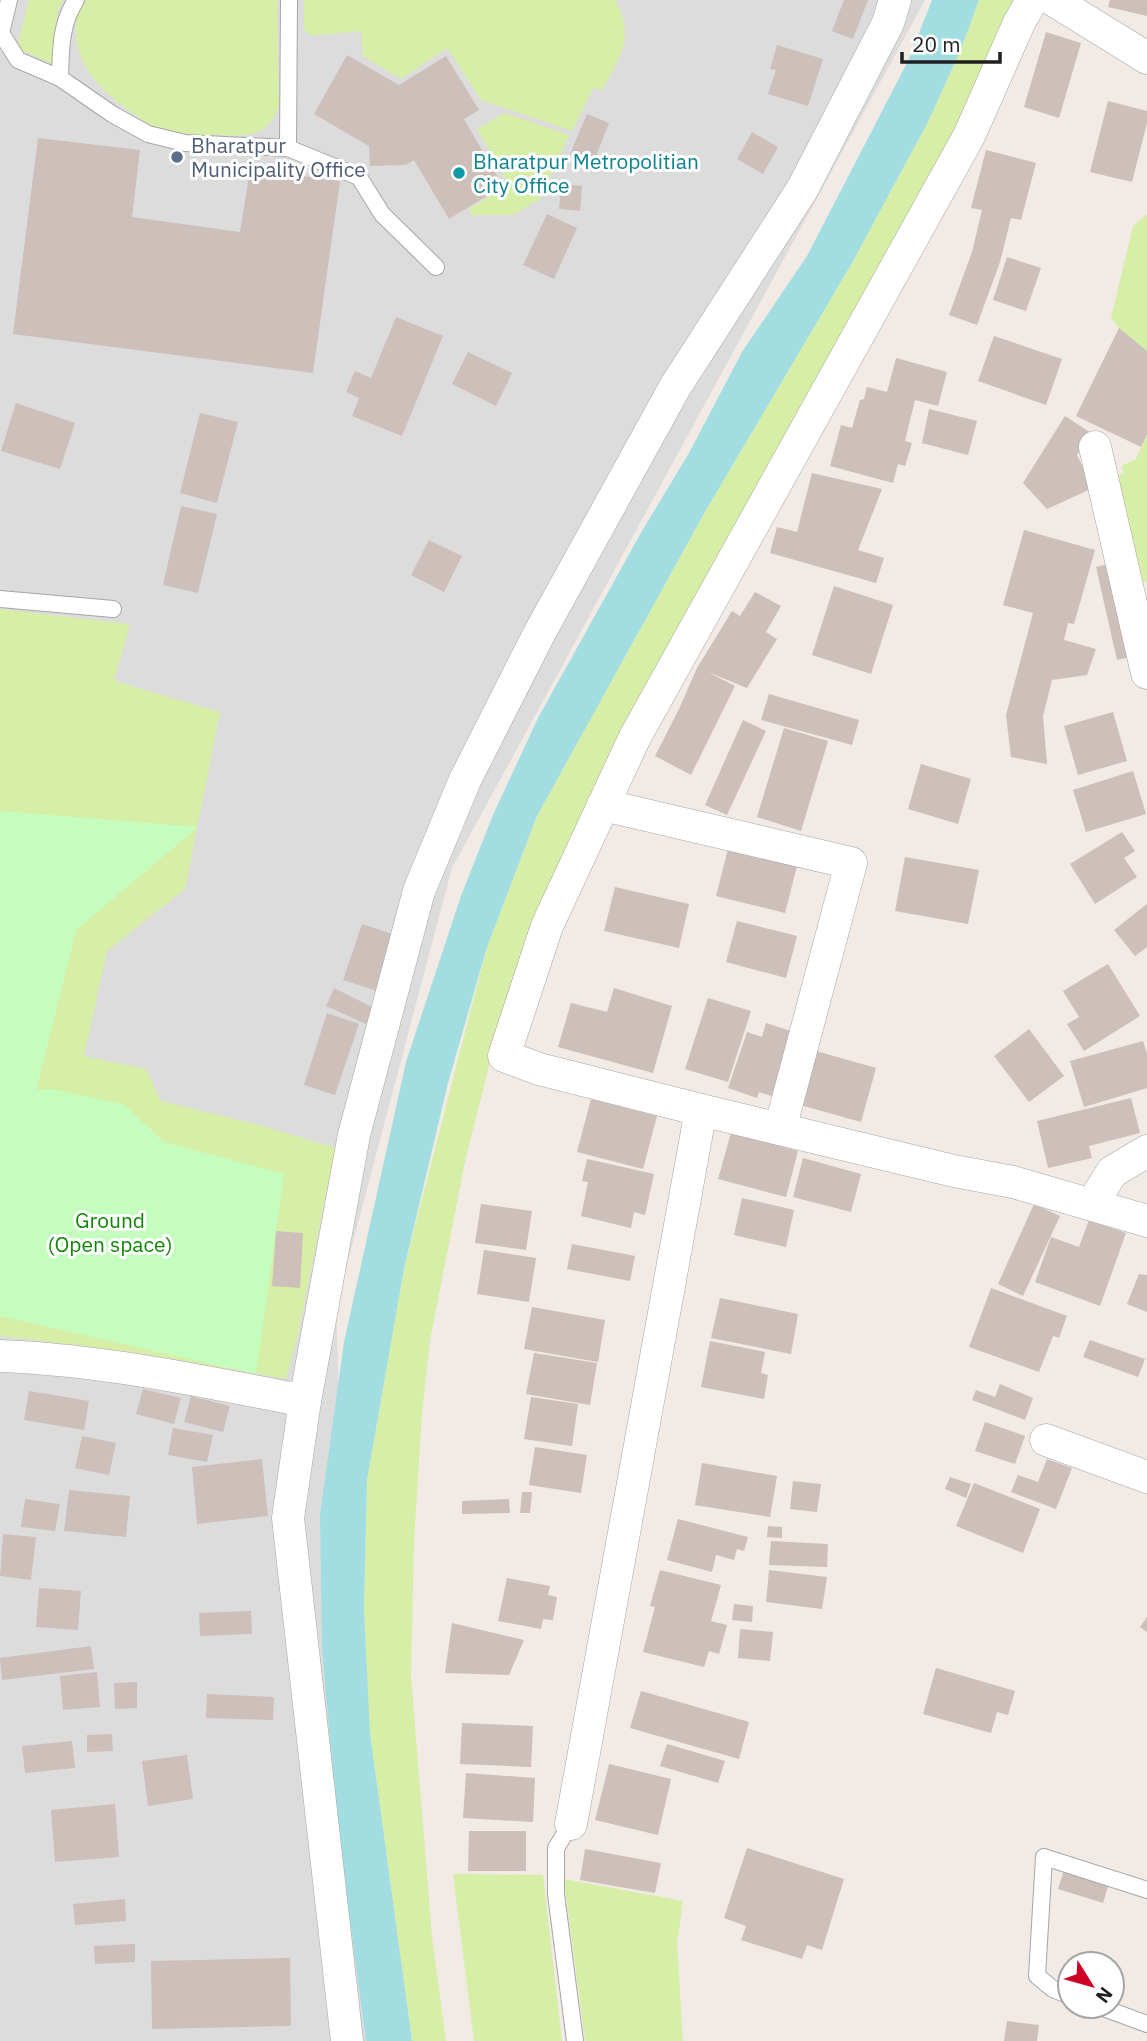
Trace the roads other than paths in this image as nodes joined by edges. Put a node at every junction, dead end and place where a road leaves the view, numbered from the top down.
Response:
1 (9, 0) edge
2 (76, 0) edge
3 (289, 0) edge
4 (895, 0) edge
5 (1032, 0) edge
6 (1053, 0) edge
7 (1147, 58) edge
8 (60, 78) junction
9 (288, 148) junction
10 (436, 267) dead end
11 (1095, 447) dead end
12 (0, 600) edge
13 (113, 609) dead end
14 (1147, 673) edge
15 (603, 805) junction
16 (701, 1110) junction
17 (780, 1129) junction
18 (1147, 1151) edge
19 (1092, 1204) junction
20 (1147, 1221) edge
21 (0, 1356) edge
22 (305, 1401) junction
23 (1046, 1440) dead end
24 (1143, 1467) edge
25 (571, 1824) joint
26 (1147, 1890) edge
27 (1056, 1990) edge
28 (1126, 2016) edge
29 (1147, 2024) edge
30 (347, 2041) edge
31 (575, 2041) edge

1 - 8 lane
2 - 8 lane
3 - 9 lane
4 - 22 street
5 - 15 street
6 - 7 street
8 - 9 lane
9 - 10 lane
11 - 14 street
12 - 13 lane
15 - 16 street
15 - 17 street
16 - 17 street
16 - 25 street
17 - 19 street
18 - 19 street
19 - 20 street
21 - 22 street
22 - 30 street
23 - 24 street
25 - 31 lane
26 - 27 lane
28 - 29 lane

